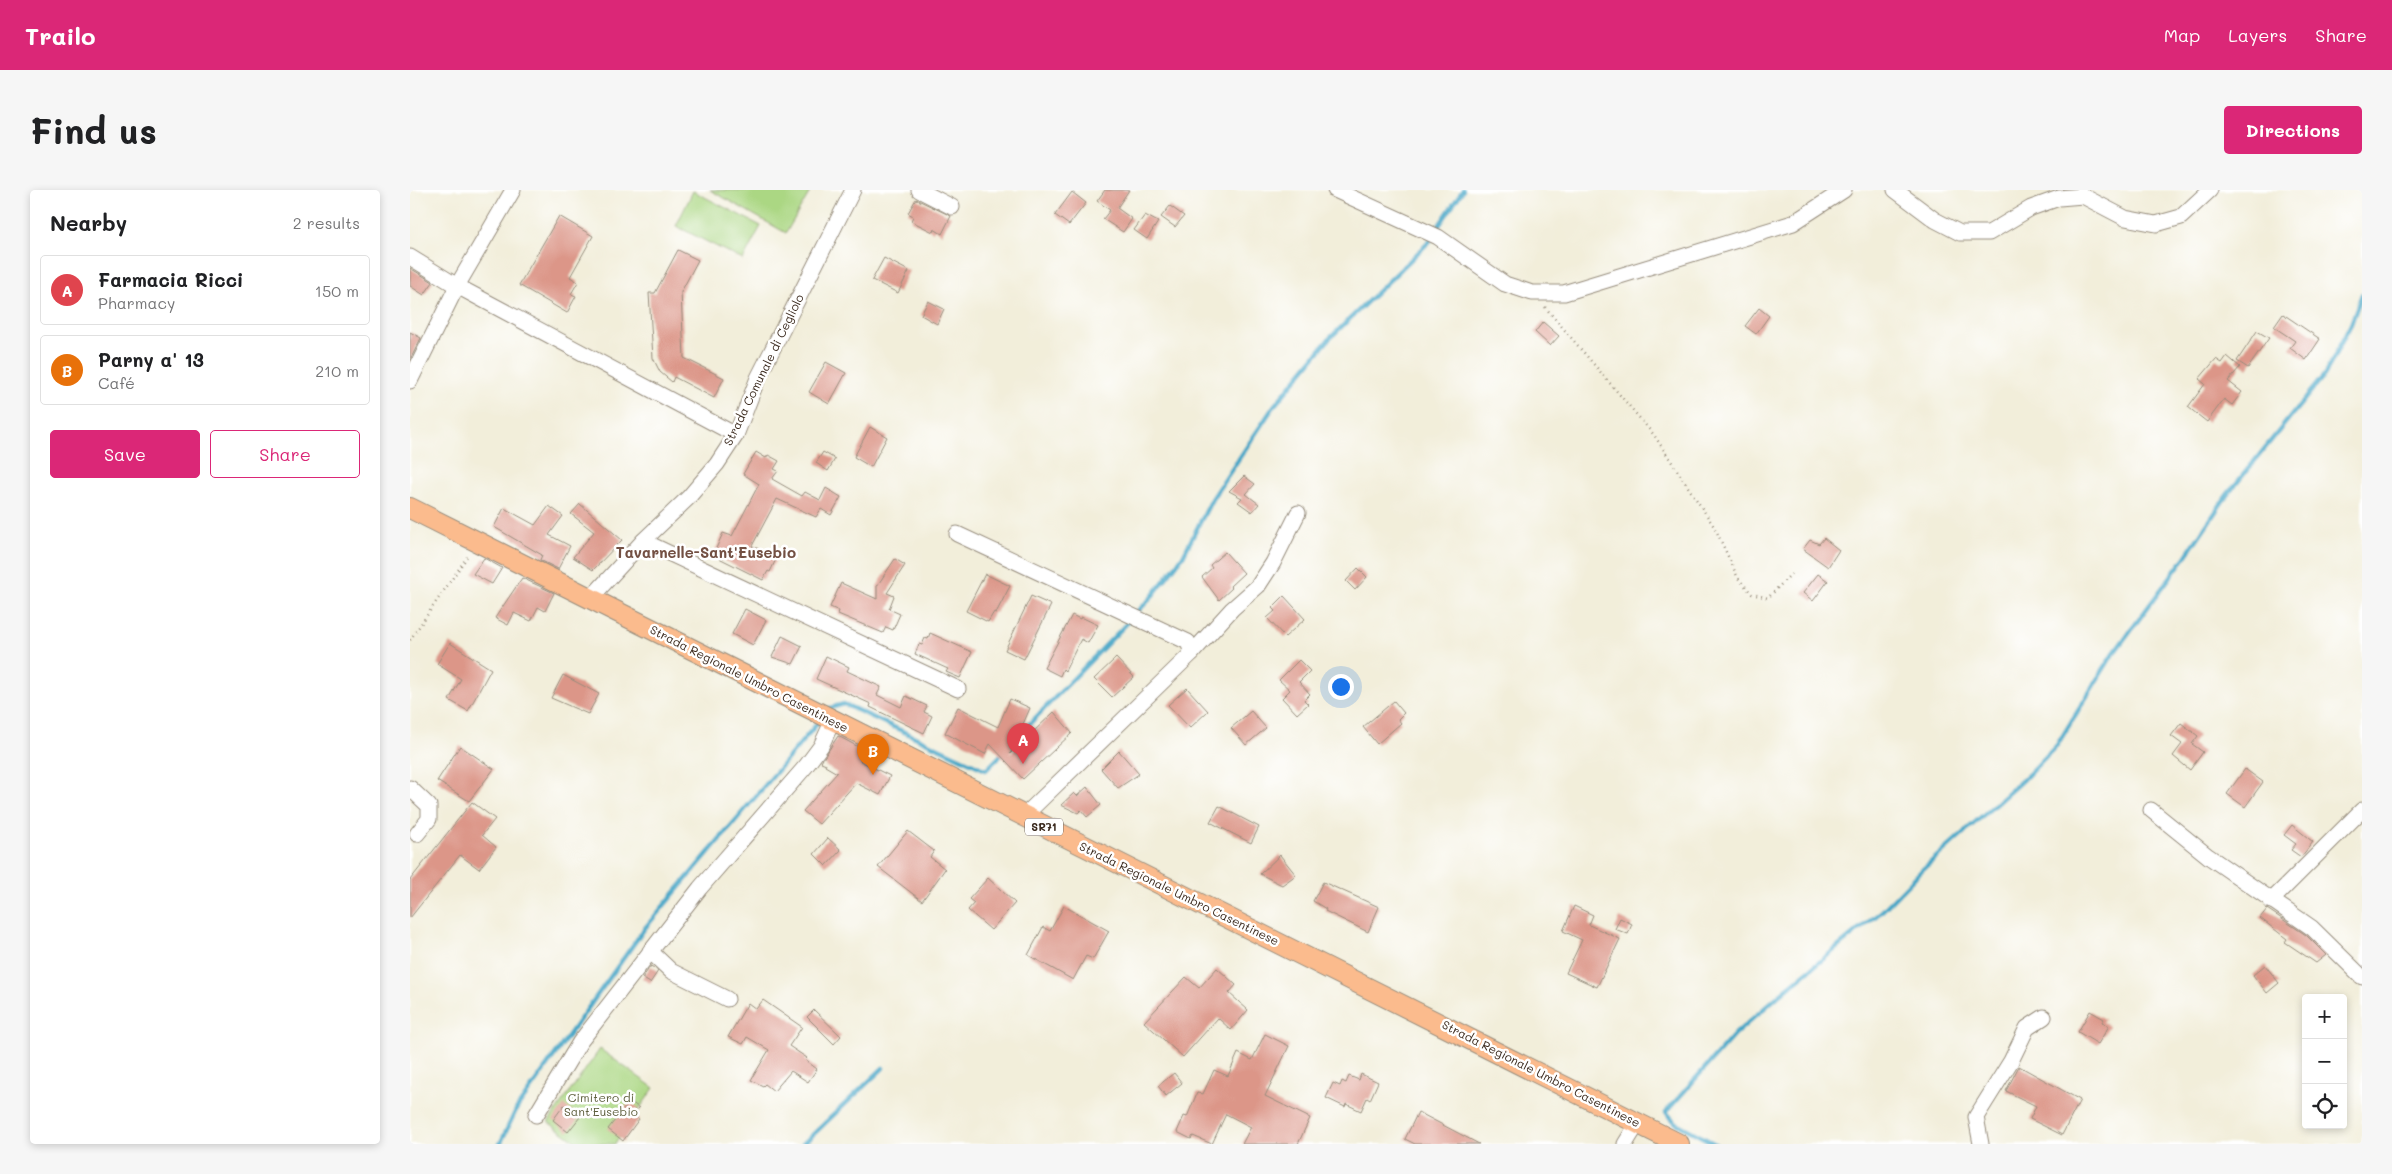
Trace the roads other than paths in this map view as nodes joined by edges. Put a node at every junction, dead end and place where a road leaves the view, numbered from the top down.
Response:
1 (513, 190) edge
2 (853, 190) edge
3 (919, 190) edge
4 (1335, 190) edge
5 (1844, 190) edge
6 (1895, 190) edge
7 (2210, 190) edge
8 (952, 207) dead end
9 (410, 257) edge
10 (457, 286) junction
11 (410, 381) edge
12 (736, 435) junction
13 (410, 508) edge
14 (1298, 513) dead end
15 (957, 534) dead end
16 (643, 541) junction
17 (590, 599) junction
18 (1192, 653) junction
19 (958, 689) dead end
20 (833, 720) junction
21 (410, 788) edge
22 (2150, 810) dead end
23 (2362, 810) edge
24 (1023, 817) junction
25 (417, 834) dead end
26 (2271, 901) junction
27 (650, 952) junction
28 (2362, 977) edge
29 (728, 999) dead end
30 (2044, 1018) dead end
31 (536, 1114) dead end
32 (1638, 1123) junction
33 (1625, 1144) edge
34 (1679, 1144) edge
35 (1981, 1144) edge

1 - 10 street
2 - 12 street, Strada Comunale di Cegliolo
3 - 8 street
4 - 5 street
6 - 7 street
9 - 10 street
10 - 11 street
10 - 12 street
12 - 16 street, Strada Comunale di Cegliolo
13 - 17 main road, Strada Regionale Umbro Casentinese / SR71
14 - 18 street
15 - 18 street
16 - 17 street, Strada Comunale di Cegliolo
16 - 19 street
17 - 20 main road, Strada Regionale Umbro Casentinese / SR71
18 - 24 street
20 - 24 main road, Strada Regionale Umbro Casentinese / SR71
20 - 27 street
21 - 25 street
22 - 26 street
23 - 26 street
24 - 32 main road, Strada Regionale Umbro Casentinese / SR71
26 - 28 street
27 - 29 street
27 - 31 street
30 - 35 street
32 - 33 street
32 - 34 main road, Strada Regionale Umbro Casentinese / SR71

